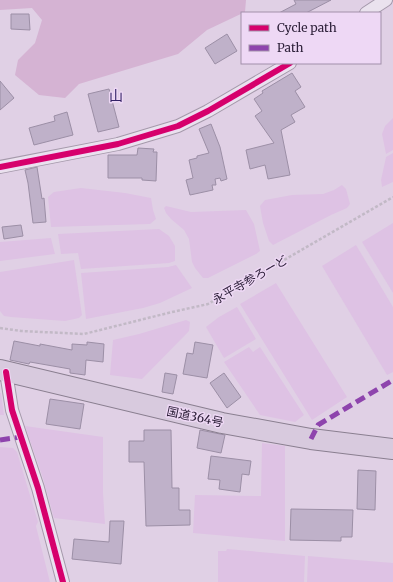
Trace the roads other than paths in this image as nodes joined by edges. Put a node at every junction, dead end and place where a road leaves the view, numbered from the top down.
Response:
1 (386, 0) edge
2 (368, 12) edge
3 (288, 64) edge
4 (0, 167) edge
5 (3, 371) edge
6 (393, 449) edge
7 (63, 582) edge

1 - 2 street
3 - 4 street
5 - 6 highway, 国道364号
5 - 7 street

